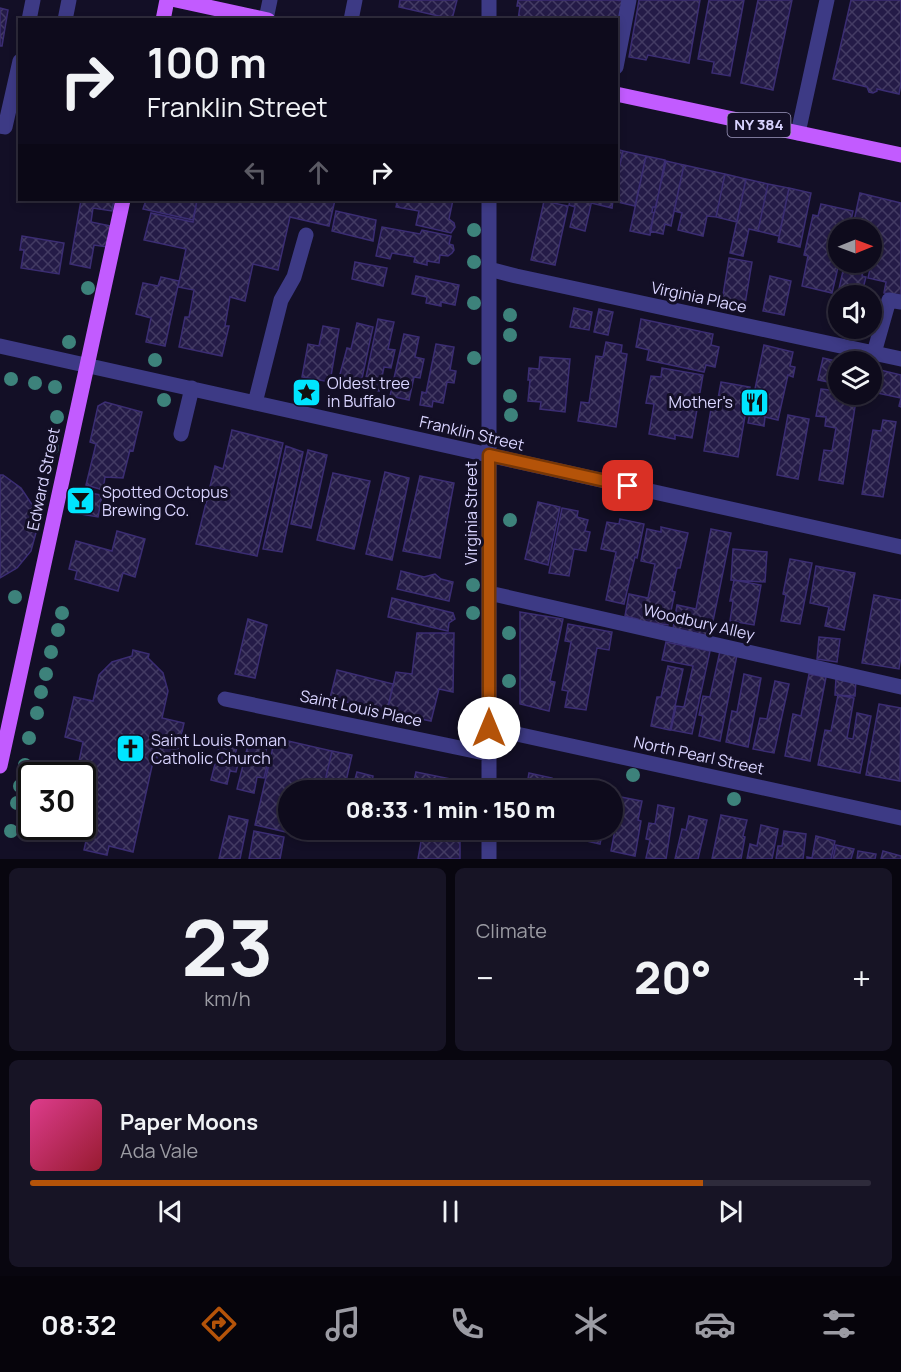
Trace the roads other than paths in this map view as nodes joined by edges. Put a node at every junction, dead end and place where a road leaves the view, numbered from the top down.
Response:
1 (33, 0) edge
2 (69, 0) edge
3 (167, 0) edge
4 (176, 0) edge
5 (270, 0) edge
6 (355, 0) edge
7 (489, 0) edge
8 (629, 0) edge
9 (827, 0) edge
10 (29, 18) edge
11 (65, 18) edge
12 (163, 18) edge
13 (262, 18) edge
14 (267, 18) edge
15 (351, 18) edge
16 (489, 18) edge
17 (618, 57) edge
18 (18, 70) edge
19 (618, 94) edge
20 (0, 126) edge
21 (798, 133) junction
22 (901, 155) edge
23 (123, 201) edge
24 (489, 201) edge
25 (306, 235) dead end
26 (489, 269) junction
27 (901, 302) edge
28 (0, 346) edge
29 (865, 351) edge
30 (875, 351) edge
31 (882, 355) edge
32 (901, 359) edge
33 (86, 365) junction
34 (192, 388) junction
35 (255, 403) junction
36 (181, 434) dead end
37 (489, 455) junction
38 (901, 547) edge
39 (489, 592) junction
40 (901, 687) edge
41 (225, 699) dead end
42 (489, 728) junction
43 (489, 754) junction
44 (0, 766) edge
45 (489, 780) edge
46 (901, 818) edge
47 (489, 840) edge
48 (489, 859) edge

1 - 10 street
2 - 11 street
3 - 12 main road
4 - 13 main road
5 - 14 street
6 - 15 street
7 - 16 street
8 - 17 street
9 - 21 street
18 - 20 street
19 - 21 main road, NY 384
21 - 22 main road, NY 384
23 - 33 main road, Edward Street
24 - 26 street, Virginia Street
25 - 35 street
26 - 29 street, Virginia Place
26 - 37 street, Virginia Street
27 - 30 street
28 - 33 street, Franklin Street
31 - 32 street, Virginia Place
33 - 34 street, Franklin Street
33 - 44 main road, Edward Street
34 - 35 street, Franklin Street
34 - 36 street
35 - 37 street, Franklin Street
37 - 38 street, Franklin Street
37 - 39 street, Virginia Street
39 - 40 street, Woodbury Alley
39 - 42 street, Virginia Street
41 - 43 street, Saint Louis Place
42 - 43 street, Virginia Street
42 - 46 street, North Pearl Street
43 - 45 street, Virginia Street
47 - 48 street

